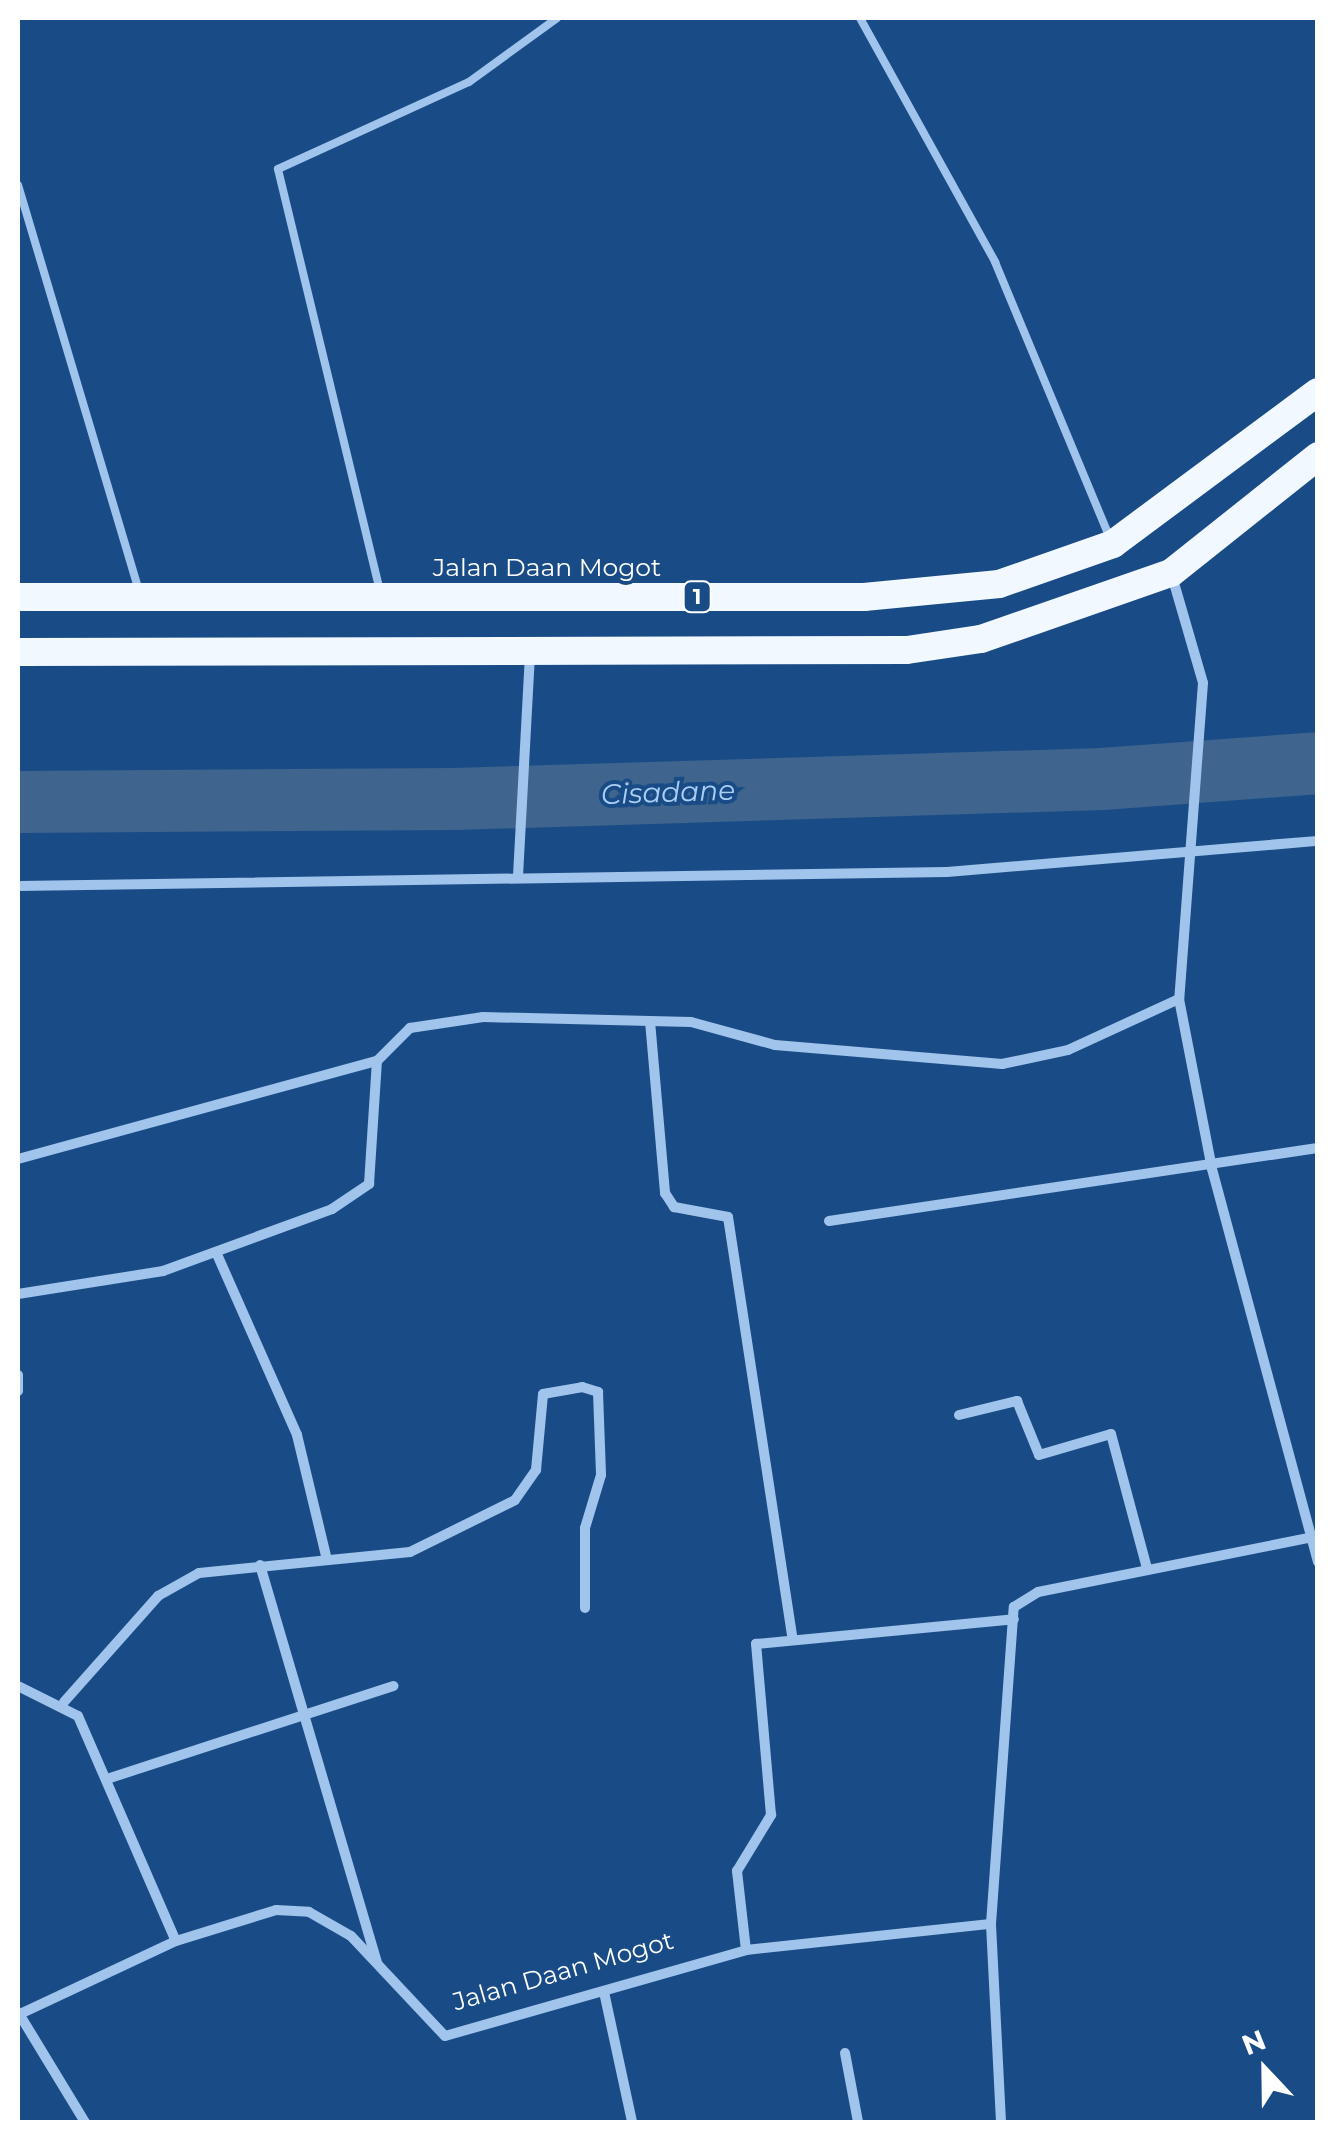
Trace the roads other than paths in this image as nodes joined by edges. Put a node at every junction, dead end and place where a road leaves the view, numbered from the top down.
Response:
1 (557, 18) edge
2 (860, 18) edge
3 (18, 185) edge
4 (1318, 392) edge
5 (1318, 456) edge
6 (1112, 544) junction
7 (1171, 573) junction
8 (382, 596) junction
9 (18, 597) edge
10 (142, 597) junction
11 (530, 651) junction
12 (18, 652) edge
13 (1318, 841) edge
14 (1183, 856) junction
15 (518, 876) junction
16 (18, 886) edge
17 (1179, 999) junction
18 (650, 1021) junction
19 (377, 1061) junction
20 (1318, 1148) edge
21 (18, 1158) edge
22 (1212, 1170) junction
23 (829, 1221) dead end
24 (216, 1252) junction
25 (18, 1294) edge
26 (18, 1375) edge
27 (18, 1391) edge
28 (959, 1415) dead end
29 (1309, 1538) junction
30 (326, 1556) junction
31 (1318, 1562) edge
32 (260, 1565) junction
33 (1147, 1568) junction
34 (586, 1608) dead end
35 (1014, 1619) junction
36 (792, 1637) junction
37 (18, 1686) edge
38 (394, 1686) dead end
39 (64, 1702) junction
40 (308, 1708) junction
41 (110, 1778) junction
42 (991, 1924) junction
43 (176, 1941) junction
44 (746, 1950) junction
45 (378, 1964) junction
46 (604, 1992) junction
47 (18, 2013) edge
48 (845, 2053) dead end
49 (85, 2122) edge
50 (632, 2122) edge
51 (858, 2122) edge
52 (1001, 2122) edge

1 - 8 lane
2 - 6 lane
3 - 10 lane
4 - 6 highway, Jalan Daan Mogot / 1
5 - 7 highway, 1
6 - 8 highway, Jalan Daan Mogot / 1
7 - 11 highway, 1
7 - 14 street
8 - 10 highway, Jalan Daan Mogot / 1
9 - 10 highway, Jalan Daan Mogot / 1
11 - 12 highway, 1
11 - 15 street
13 - 14 street
14 - 15 street
14 - 17 street
15 - 16 street
17 - 18 street
17 - 22 street
18 - 19 street
18 - 36 street
19 - 21 street
19 - 24 street
20 - 22 street
22 - 23 street
22 - 29 street
24 - 25 street
24 - 30 street
26 - 27 street
28 - 33 street
29 - 31 street
29 - 33 street
30 - 32 street
30 - 34 street
32 - 39 street
32 - 40 street
33 - 35 street
35 - 36 street
35 - 42 street
36 - 44 street
37 - 39 street
38 - 40 street
39 - 41 street
40 - 41 street
40 - 45 street
41 - 43 street
42 - 44 street, Jalan Daan Mogot
42 - 52 street
43 - 45 street, Jalan Daan Mogot
43 - 47 street, Jalan Daan Mogot
44 - 46 street, Jalan Daan Mogot
45 - 46 street, Jalan Daan Mogot
46 - 50 street
47 - 49 street, Jalan Daan Mogot
48 - 51 street

